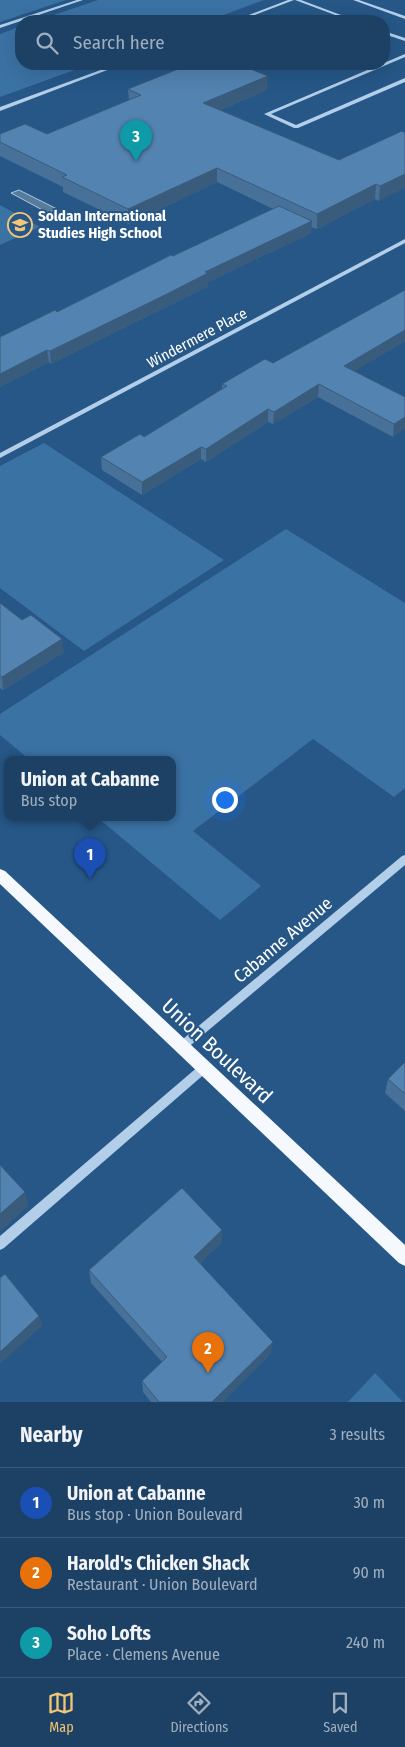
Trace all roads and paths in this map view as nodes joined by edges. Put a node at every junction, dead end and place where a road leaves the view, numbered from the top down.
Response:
1 (82, 0) edge
2 (292, 0) edge
3 (297, 0) edge
4 (354, 0) edge
5 (36, 15) edge
6 (251, 15) edge
7 (338, 15) edge
8 (405, 18) edge
9 (15, 22) edge
10 (0, 27) edge
11 (390, 34) edge
12 (405, 40) edge
13 (405, 55) edge
14 (390, 61) edge
15 (105, 70) edge
16 (370, 70) edge
17 (405, 80) edge
18 (0, 109) edge
19 (405, 241) edge
20 (0, 456) edge
21 (405, 859) edge
22 (0, 875) edge
23 (182, 1047) junction
24 (204, 1068) junction
25 (0, 1244) edge
26 (405, 1257) edge

1 - 5 street
2 - 6 street
3 - 7 street
4 - 8 street
9 - 10 street
11 - 12 street
13 - 14 street
15 - 18 street
16 - 17 street
19 - 20 street, Windermere Place
21 - 23 street, Cabanne Avenue
22 - 23 main road, Union Boulevard
23 - 24 main road, Union Boulevard
24 - 25 street
24 - 26 main road, Union Boulevard

